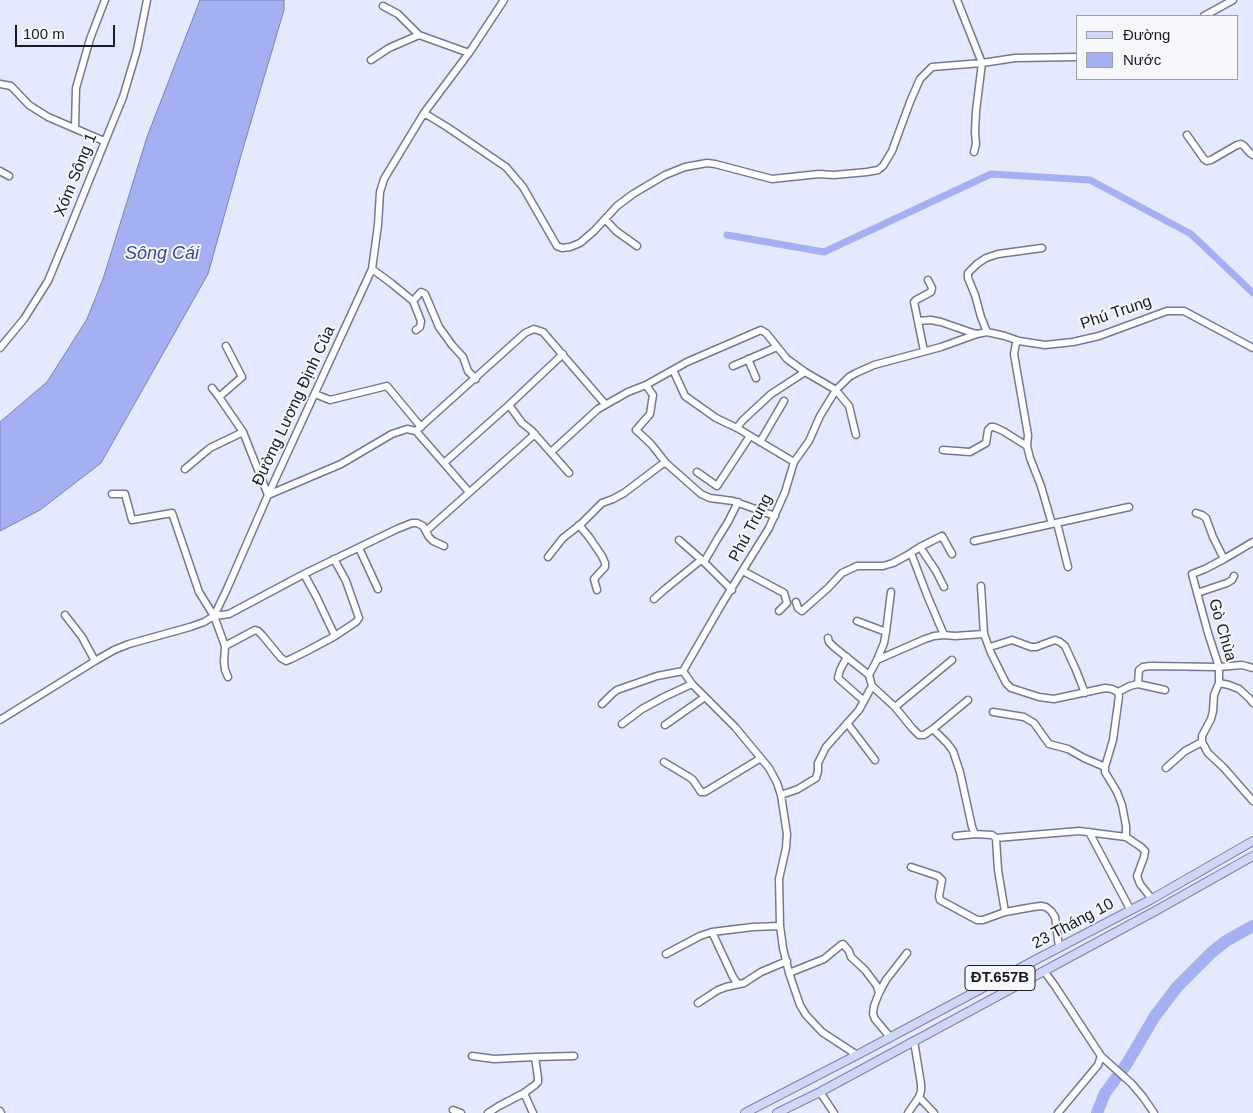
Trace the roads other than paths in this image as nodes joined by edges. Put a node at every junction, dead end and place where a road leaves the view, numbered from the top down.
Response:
1 (105, 0) edge
2 (147, 0) edge
3 (504, 0) edge
4 (957, 0) edge
5 (1233, 0) edge
6 (383, 6) dead end
7 (1206, 15) edge
8 (419, 35) junction
9 (469, 53) junction
10 (1076, 57) edge
11 (370, 60) dead end
12 (982, 63) junction
13 (0, 84) edge
14 (424, 113) junction
15 (75, 128) junction
16 (1187, 135) dead end
17 (104, 141) junction
18 (974, 152) dead end
19 (1253, 155) edge
20 (0, 170) edge
21 (9, 176) dead end
22 (605, 219) junction
23 (637, 246) dead end
24 (1042, 248) dead end
25 (372, 269) junction
26 (928, 280) dead end
27 (413, 301) junction
28 (918, 322) junction
29 (416, 330) dead end
30 (986, 332) junction
31 (978, 334) junction
32 (1019, 341) junction
33 (226, 346) dead end
34 (776, 347) junction
35 (0, 348) edge
36 (1253, 348) edge
37 (924, 351) junction
38 (562, 354) junction
39 (748, 359) junction
40 (733, 366) dead end
41 (673, 370) junction
42 (805, 372) junction
43 (476, 378) junction
44 (756, 378) dead end
45 (646, 385) junction
46 (212, 388) dead end
47 (836, 390) junction
48 (315, 394) junction
49 (219, 397) junction
50 (784, 401) dead end
51 (605, 404) junction
52 (509, 405) junction
53 (737, 428) junction
54 (419, 429) junction
55 (243, 432) junction
56 (534, 434) junction
57 (856, 435) dead end
58 (750, 436) junction
59 (760, 442) junction
60 (1027, 446) junction
61 (944, 450) dead end
62 (551, 452) junction
63 (794, 462) junction
64 (444, 463) junction
65 (666, 463) junction
66 (185, 469) dead end
67 (697, 472) dead end
68 (569, 473) dead end
69 (469, 492) junction
70 (112, 494) dead end
71 (268, 495) junction
72 (738, 502) junction
73 (1129, 507) dead end
74 (1196, 513) dead end
75 (775, 516) junction
76 (1055, 523) junction
77 (579, 525) junction
78 (426, 531) junction
79 (679, 540) dead end
80 (974, 541) dead end
81 (1253, 542) edge
82 (444, 546) dead end
83 (920, 547) junction
84 (359, 548) junction
85 (911, 553) junction
86 (952, 554) dead end
87 (548, 557) dead end
88 (334, 559) junction
89 (1224, 559) junction
90 (702, 561) junction
91 (1068, 567) dead end
92 (743, 571) junction
93 (304, 574) junction
94 (1234, 576) dead end
95 (981, 586) dead end
96 (944, 587) dead end
97 (378, 589) dead end
98 (597, 590) dead end
99 (732, 590) junction
100 (891, 592) dead end
101 (1197, 593) junction
102 (654, 599) dead end
103 (796, 602) dead end
104 (779, 610) dead end
105 (65, 615) dead end
106 (214, 616) junction
107 (857, 621) dead end
108 (886, 632) junction
109 (984, 634) junction
110 (944, 635) junction
111 (335, 636) junction
112 (828, 638) dead end
113 (225, 646) junction
114 (990, 647) junction
115 (847, 658) junction
116 (877, 660) junction
117 (952, 660) dead end
118 (95, 661) junction
119 (1219, 667) junction
120 (1253, 668) edge
121 (683, 672) junction
122 (869, 676) junction
123 (228, 677) dead end
124 (1219, 683) junction
125 (692, 684) junction
126 (1138, 684) junction
127 (872, 686) junction
128 (1166, 690) dead end
129 (1118, 692) junction
130 (1085, 693) junction
131 (705, 697) junction
132 (968, 700) dead end
133 (864, 701) junction
134 (1253, 703) edge
135 (602, 704) dead end
136 (895, 707) junction
137 (993, 712) dead end
138 (0, 720) edge
139 (847, 723) junction
140 (622, 724) dead end
141 (664, 725) dead end
142 (933, 729) junction
143 (1202, 742) junction
144 (761, 758) junction
145 (875, 760) dead end
146 (664, 762) dead end
147 (1105, 767) junction
148 (1166, 768) dead end
149 (782, 795) junction
150 (1253, 802) edge
151 (1089, 832) junction
152 (976, 834) junction
153 (956, 836) dead end
154 (996, 838) junction
155 (1126, 838) junction
156 (1253, 841) edge
157 (1253, 856) edge
158 (911, 867) dead end
159 (1152, 898) junction
160 (1130, 909) junction
161 (1005, 912) junction
162 (780, 926) junction
163 (712, 932) junction
164 (1059, 947) junction
165 (907, 952) dead end
166 (666, 954) dead end
167 (1037, 958) junction
168 (787, 961) junction
169 (1044, 971) junction
170 (789, 973) junction
171 (738, 984) junction
172 (879, 993) junction
173 (698, 1003) dead end
174 (890, 1038) junction
175 (914, 1041) junction
176 (857, 1055) junction
177 (472, 1056) dead end
178 (574, 1056) dead end
179 (1101, 1056) junction
180 (534, 1057) junction
181 (820, 1092) junction
182 (524, 1093) junction
183 (919, 1097) junction
184 (453, 1110) dead end
185 (461, 1113) edge
186 (488, 1113) edge
187 (533, 1113) edge
188 (745, 1113) edge
189 (777, 1113) edge
190 (834, 1113) edge
191 (908, 1113) edge
192 (934, 1113) edge
193 (1058, 1113) edge
194 (1154, 1113) edge

1 - 15 street
2 - 17 street, Xóm Sông 1
3 - 9 street, Đường Lương Định Của
4 - 12 street
5 - 7 street
6 - 8 street
8 - 9 street
8 - 11 street
9 - 14 street, Đường Lương Định Của
10 - 12 street
12 - 18 street
12 - 22 street
13 - 15 street
14 - 22 street
14 - 25 street, Đường Lương Định Của
15 - 17 street
16 - 19 street
17 - 35 street, Xóm Sông 1
20 - 21 street
22 - 23 street
24 - 30 street
25 - 27 street
25 - 48 street, Đường Lương Định Của
26 - 28 street
27 - 29 street
27 - 43 street
28 - 31 street
28 - 37 street
30 - 31 street, Phú Trung
30 - 32 street, Phú Trung
31 - 37 street, Phú Trung
32 - 36 street, Phú Trung
32 - 60 street
33 - 49 street
34 - 39 street
34 - 41 street
34 - 42 street
37 - 47 street, Phú Trung
38 - 43 street
38 - 51 street
38 - 52 street
39 - 40 street
39 - 44 street
41 - 45 street
41 - 53 street
42 - 47 street
42 - 53 street
43 - 54 street
45 - 51 street
45 - 65 street
46 - 49 street
47 - 57 street
47 - 63 street, Phú Trung
48 - 54 street
48 - 71 street, Đường Lương Định Của
49 - 55 street
50 - 59 street
51 - 62 street
52 - 56 street
52 - 64 street
53 - 58 street
54 - 64 street
54 - 71 street
55 - 66 street
55 - 71 street
56 - 62 street
56 - 69 street
58 - 59 street
58 - 67 street
59 - 63 street
60 - 61 street
60 - 76 street
62 - 68 street
63 - 75 street, Phú Trung
64 - 69 street
65 - 72 street
65 - 77 street
69 - 78 street
70 - 106 street
71 - 106 street, Đường Lương Định Của
72 - 75 street
72 - 90 street
73 - 76 street
74 - 89 street
75 - 92 street, Phú Trung
76 - 80 street
76 - 91 street
77 - 87 street
77 - 98 street
78 - 82 street
78 - 84 street
79 - 90 street
81 - 89 street, Gò Chùa
83 - 85 street
83 - 86 street
83 - 96 street
84 - 88 street
84 - 97 street
85 - 103 street
85 - 110 street
88 - 93 street
88 - 111 street
89 - 101 street, Gò Chùa
90 - 99 street
90 - 102 street
92 - 99 street, Phú Trung
92 - 104 street
93 - 106 street
93 - 111 street
94 - 101 street
95 - 109 street
99 - 121 street, Phú Trung
100 - 108 street
101 - 119 street, Gò Chùa
105 - 118 street
106 - 113 street
106 - 118 street
107 - 108 street
108 - 116 street
109 - 110 street
109 - 114 street
110 - 116 street
111 - 113 street
112 - 115 street
113 - 123 street
114 - 130 street
114 - 130 street
115 - 122 street
115 - 133 street
116 - 122 street
117 - 136 street
118 - 138 street
119 - 120 street
119 - 124 street, Gò Chùa
119 - 126 street
121 - 125 street
121 - 135 street
122 - 127 street
124 - 134 street
124 - 143 street, Gò Chùa
125 - 131 street
125 - 140 street
126 - 128 street
126 - 129 street
127 - 133 street
127 - 136 street
129 - 130 street
129 - 147 street
131 - 141 street
131 - 144 street
132 - 142 street
133 - 139 street
136 - 142 street
137 - 147 street
139 - 145 street
139 - 149 street
142 - 152 street
143 - 148 street
143 - 150 street
144 - 146 street
144 - 149 street
147 - 155 street
149 - 162 street
151 - 154 street
151 - 155 street
151 - 160 street
152 - 153 street
152 - 154 street
154 - 161 street
155 - 159 street
156 - 159 main road, 23 Tháng 10 / ĐT.657B
157 - 169 main road, 23 Tháng 10 / ĐT.657B
158 - 161 street
159 - 160 main road, 23 Tháng 10 / ĐT.657B
160 - 164 main road, 23 Tháng 10 / ĐT.657B
161 - 164 street
162 - 163 street
162 - 168 street
163 - 166 street
163 - 171 street
164 - 167 main road, 23 Tháng 10 / ĐT.657B
165 - 172 street
167 - 169 main road
167 - 174 main road, 23 Tháng 10 / ĐT.657B
168 - 170 street
168 - 171 street
169 - 175 main road, 23 Tháng 10 / ĐT.657B
169 - 179 street
170 - 172 street
170 - 176 street
171 - 173 street
172 - 174 street
174 - 176 main road, 23 Tháng 10 / ĐT.657B
175 - 181 main road, 23 Tháng 10 / ĐT.657B
175 - 183 street
176 - 188 main road, 23 Tháng 10 / ĐT.657B
177 - 180 street
178 - 180 street
179 - 193 street
179 - 194 street
180 - 182 street
181 - 189 main road, 23 Tháng 10 / ĐT.657B
181 - 190 street
182 - 186 street
182 - 187 street
183 - 191 street
183 - 192 street
184 - 185 street

